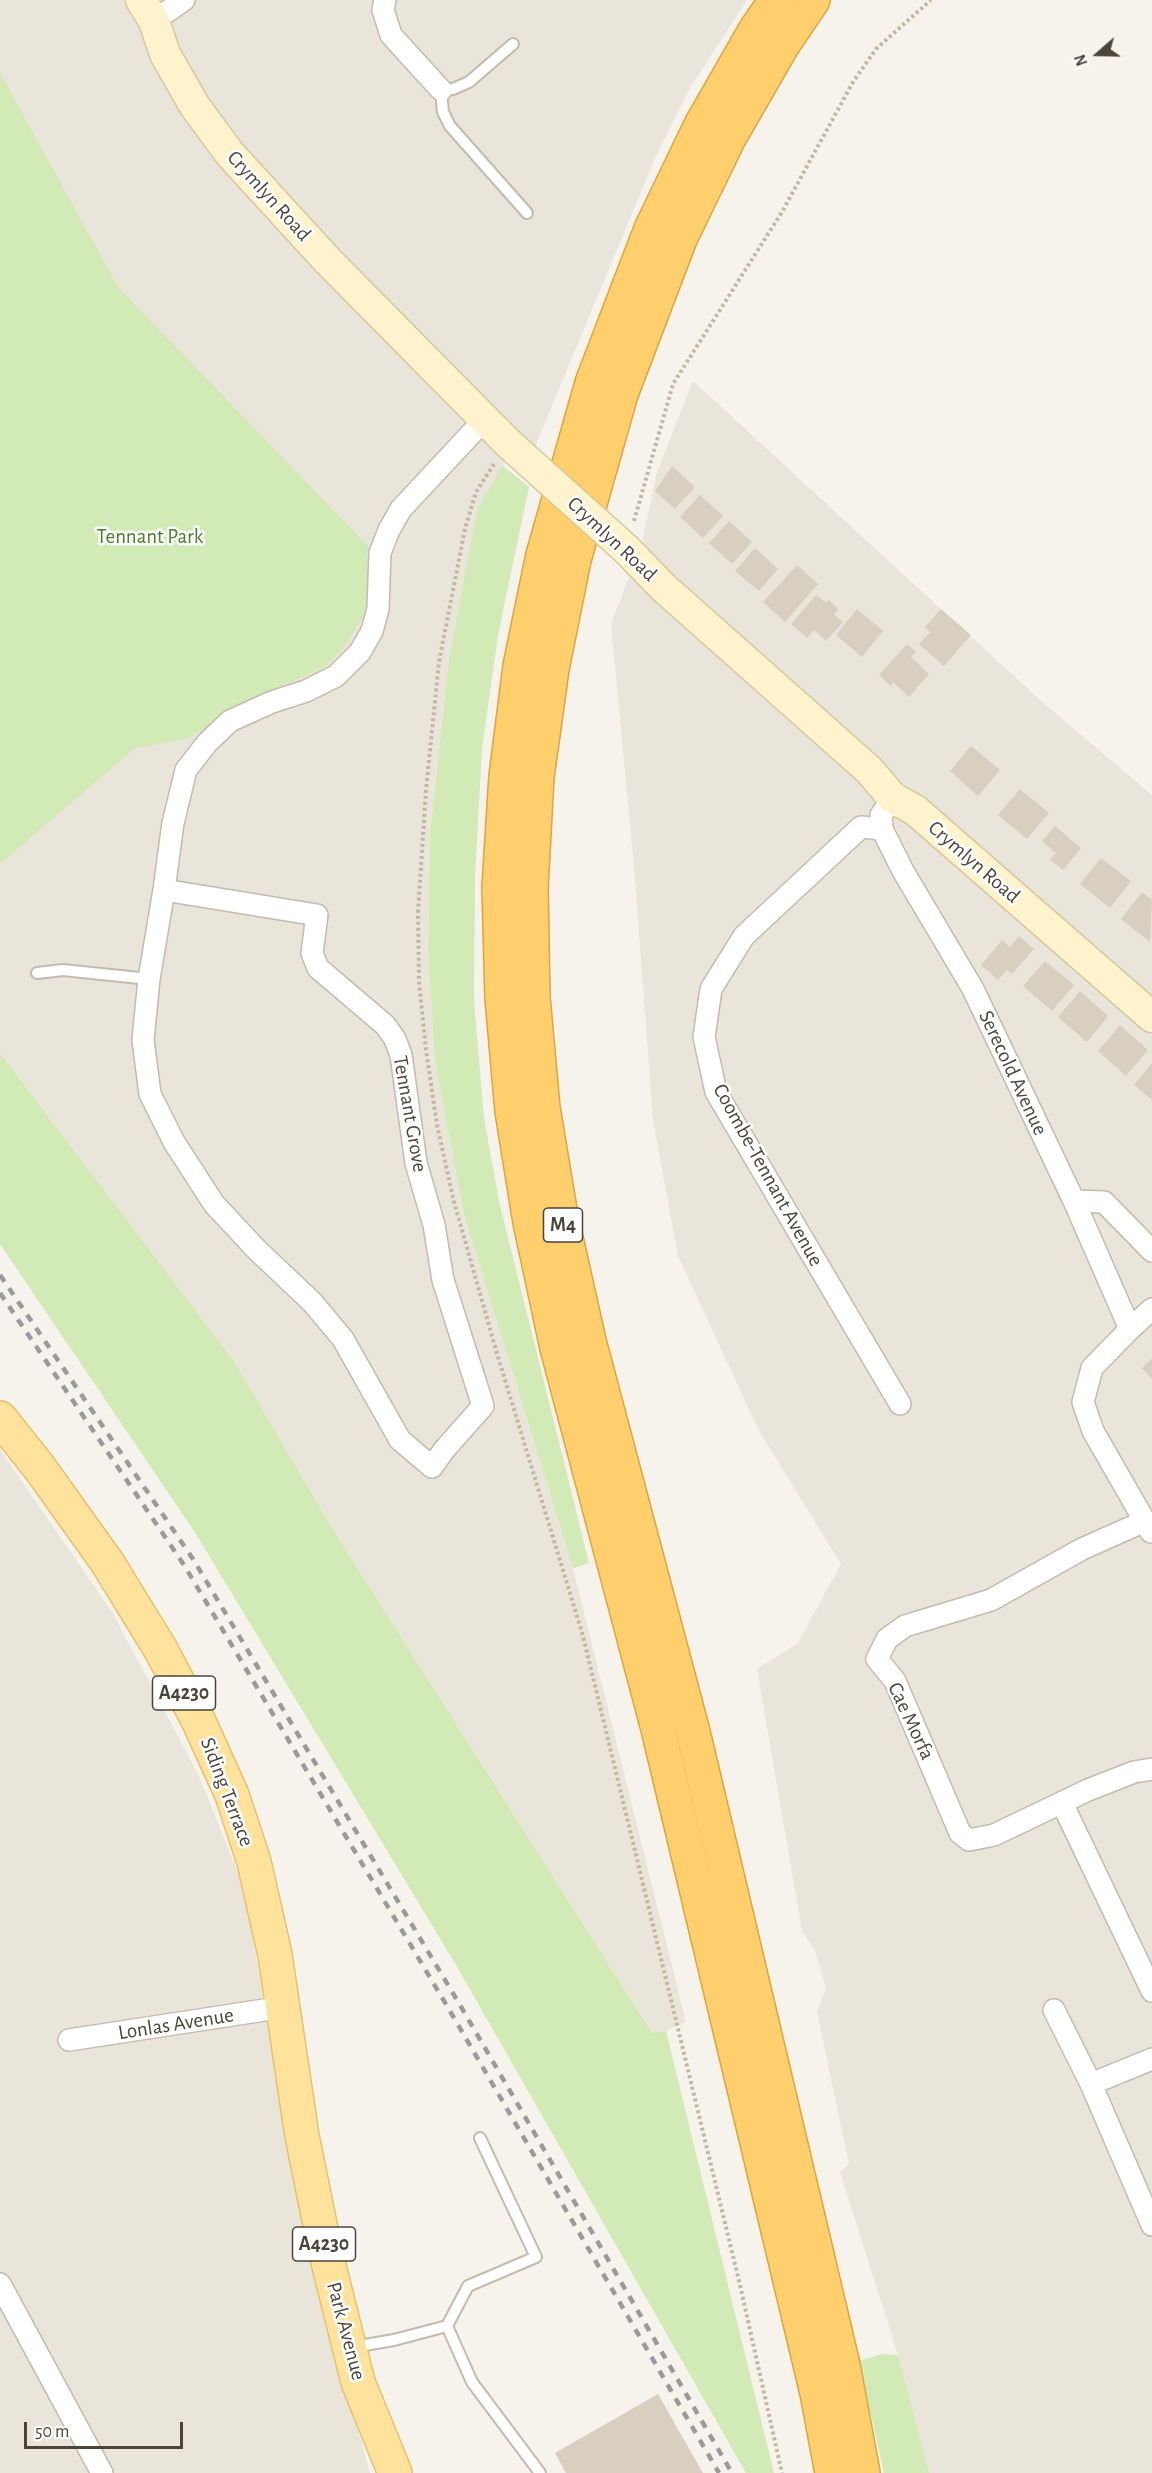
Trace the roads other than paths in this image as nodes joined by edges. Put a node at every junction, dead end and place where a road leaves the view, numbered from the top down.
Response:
1 (184, 0) edge
2 (385, 0) edge
3 (776, 0) edge
4 (813, 0) edge
5 (147, 11) edge
6 (513, 44) dead end
7 (441, 90) junction
8 (527, 213) dead end
9 (484, 420) junction
10 (893, 798) junction
11 (882, 829) junction
12 (164, 890) junction
13 (37, 973) dead end
14 (149, 979) junction
15 (1152, 1017) edge
16 (1074, 1201) junction
17 (1152, 1251) edge
18 (1152, 1309) edge
19 (1130, 1329) junction
20 (900, 1404) dead end
21 (0, 1418) edge
22 (1149, 1528) edge
23 (1152, 1769) edge
24 (1062, 1803) junction
25 (1152, 1991) edge
26 (284, 2007) junction
27 (1054, 2010) dead end
28 (69, 2040) dead end
29 (1152, 2059) edge
30 (1091, 2084) junction
31 (480, 2138) dead end
32 (1152, 2225) edge
33 (0, 2284) edge
34 (447, 2326) junction
35 (350, 2347) junction
36 (102, 2473) edge
37 (395, 2473) edge
38 (540, 2473) edge
39 (832, 2473) edge
40 (863, 2473) edge

1 - 5 street
2 - 7 street
3 - 39 highway, M4
4 - 40 highway, M4
5 - 9 street, Crymlyn Road
6 - 7 lane
7 - 8 lane
9 - 10 street, Crymlyn Road, bridge
9 - 12 street
10 - 11 street
10 - 15 street, Crymlyn Road
11 - 16 street, Serecold Avenue
11 - 20 street, Coombe-Tennant Avenue
12 - 14 street, Tennant Grove
12 - 14 street, Tennant Grove
13 - 14 lane
16 - 17 street
16 - 19 street, Serecold Avenue
18 - 19 street
19 - 22 street, Cae Morfa
21 - 26 main road, Siding Terrace / A4230
22 - 24 street, Cae Morfa
23 - 24 street, Cae Morfa
24 - 25 street
26 - 28 street, Lonlas Avenue
26 - 35 main road, Park Avenue / A4230
27 - 30 street
29 - 30 street
30 - 32 street
31 - 34 lane
33 - 36 street
34 - 35 lane
34 - 38 lane
35 - 37 main road, Park Avenue / A4230

